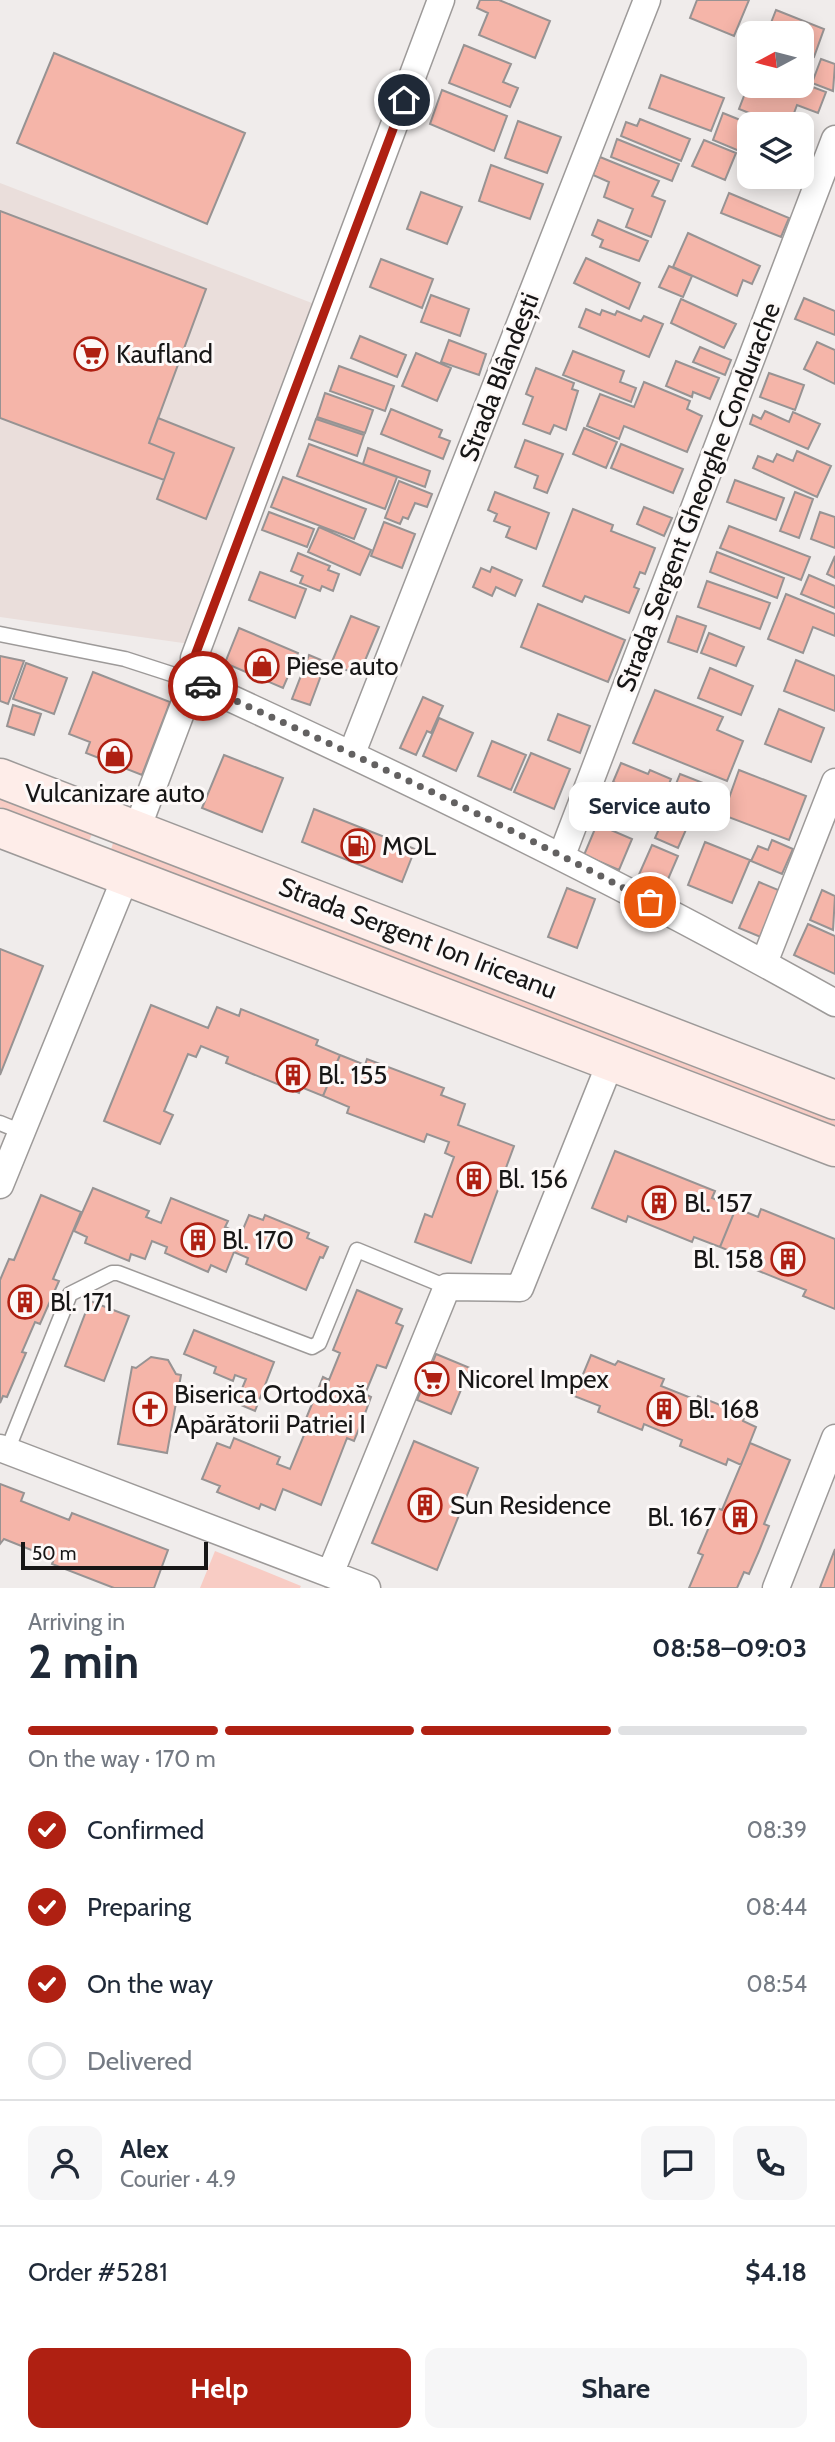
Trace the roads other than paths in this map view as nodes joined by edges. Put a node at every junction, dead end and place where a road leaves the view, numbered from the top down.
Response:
1 (441, 0) edge
2 (647, 0) edge
3 (835, 139) edge
4 (0, 634) edge
5 (193, 681) junction
6 (352, 753) junction
7 (0, 778) edge
8 (835, 782) edge
9 (0, 828) edge
10 (137, 829) junction
11 (562, 855) junction
12 (126, 876) junction
13 (764, 963) junction
14 (835, 1003) edge
15 (611, 1061) junction
16 (835, 1100) edge
17 (11, 1128) edge
18 (835, 1147) edge
19 (0, 1185) edge
20 (447, 1287) junction
21 (835, 1438) edge
22 (4, 1449) edge
23 (322, 1577) edge
24 (367, 1588) edge
25 (776, 1588) edge

1 - 5 street
2 - 6 street, Strada Blândești
3 - 11 street, Strada Sergent Gheorghe Condurache
4 - 5 lane
5 - 6 street
5 - 10 street
6 - 11 street
7 - 10 main road, Strada Sergent Ion Iriceanu
8 - 13 street
9 - 12 main road, Strada Sergent Ion Iriceanu
10 - 16 main road, Strada Sergent Ion Iriceanu
11 - 13 street
12 - 15 main road, Strada Sergent Ion Iriceanu
12 - 17 street
13 - 14 street
15 - 18 main road, Strada Sergent Ion Iriceanu
15 - 20 street
17 - 19 street
20 - 22 lane
20 - 23 street
21 - 25 street
22 - 23 street
23 - 24 street

